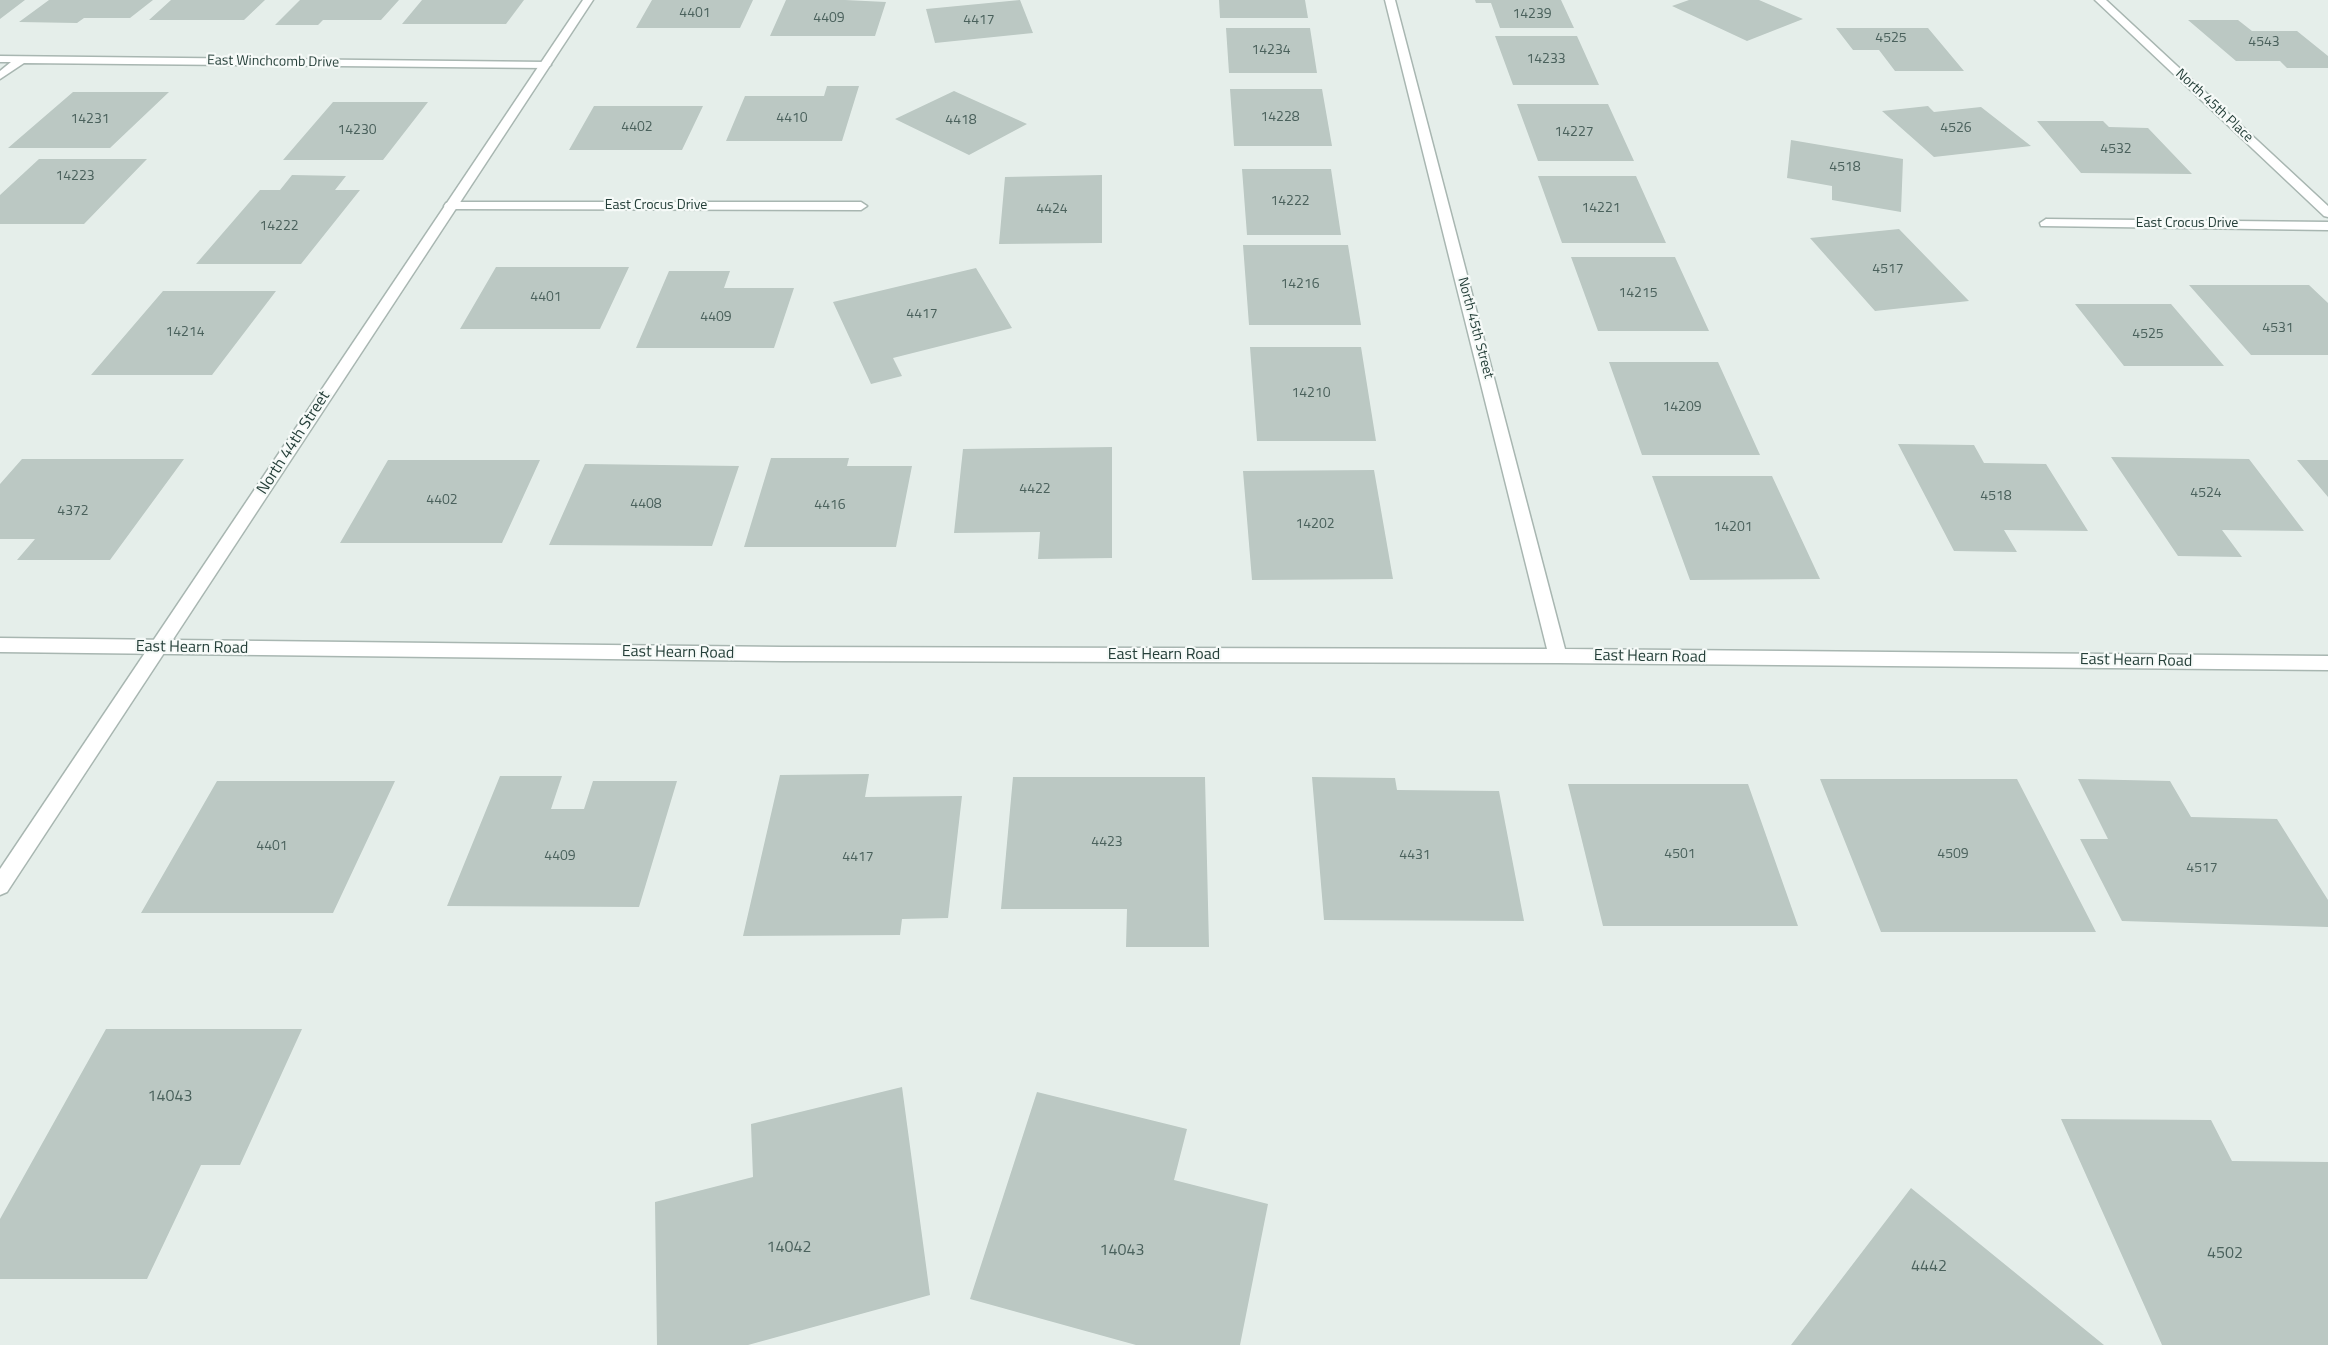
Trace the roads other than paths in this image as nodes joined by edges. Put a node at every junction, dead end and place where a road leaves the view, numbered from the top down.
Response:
1 (588, 0) edge
2 (1390, 0) edge
3 (2100, 0) edge
4 (0, 59) edge
5 (22, 59) junction
6 (546, 65) junction
7 (0, 76) edge
8 (450, 206) junction
9 (861, 206) dead end
10 (2328, 213) edge
11 (2046, 223) dead end
12 (2328, 226) edge
13 (0, 645) edge
14 (159, 648) junction
15 (1558, 656) junction
16 (2328, 663) edge
17 (0, 886) edge

1 - 6 street, North 44th Street
2 - 15 street, North 45th Street
3 - 10 street, North 45th Place
4 - 5 street, East Winchcomb Drive
5 - 6 street, East Winchcomb Drive
5 - 7 street
6 - 8 street, North 44th Street
8 - 9 street, East Crocus Drive
8 - 14 street, North 44th Street
11 - 12 street, East Crocus Drive
13 - 14 street, East Hearn Road
14 - 15 street, East Hearn Road
14 - 17 street, North 44th Street
15 - 16 street, East Hearn Road

